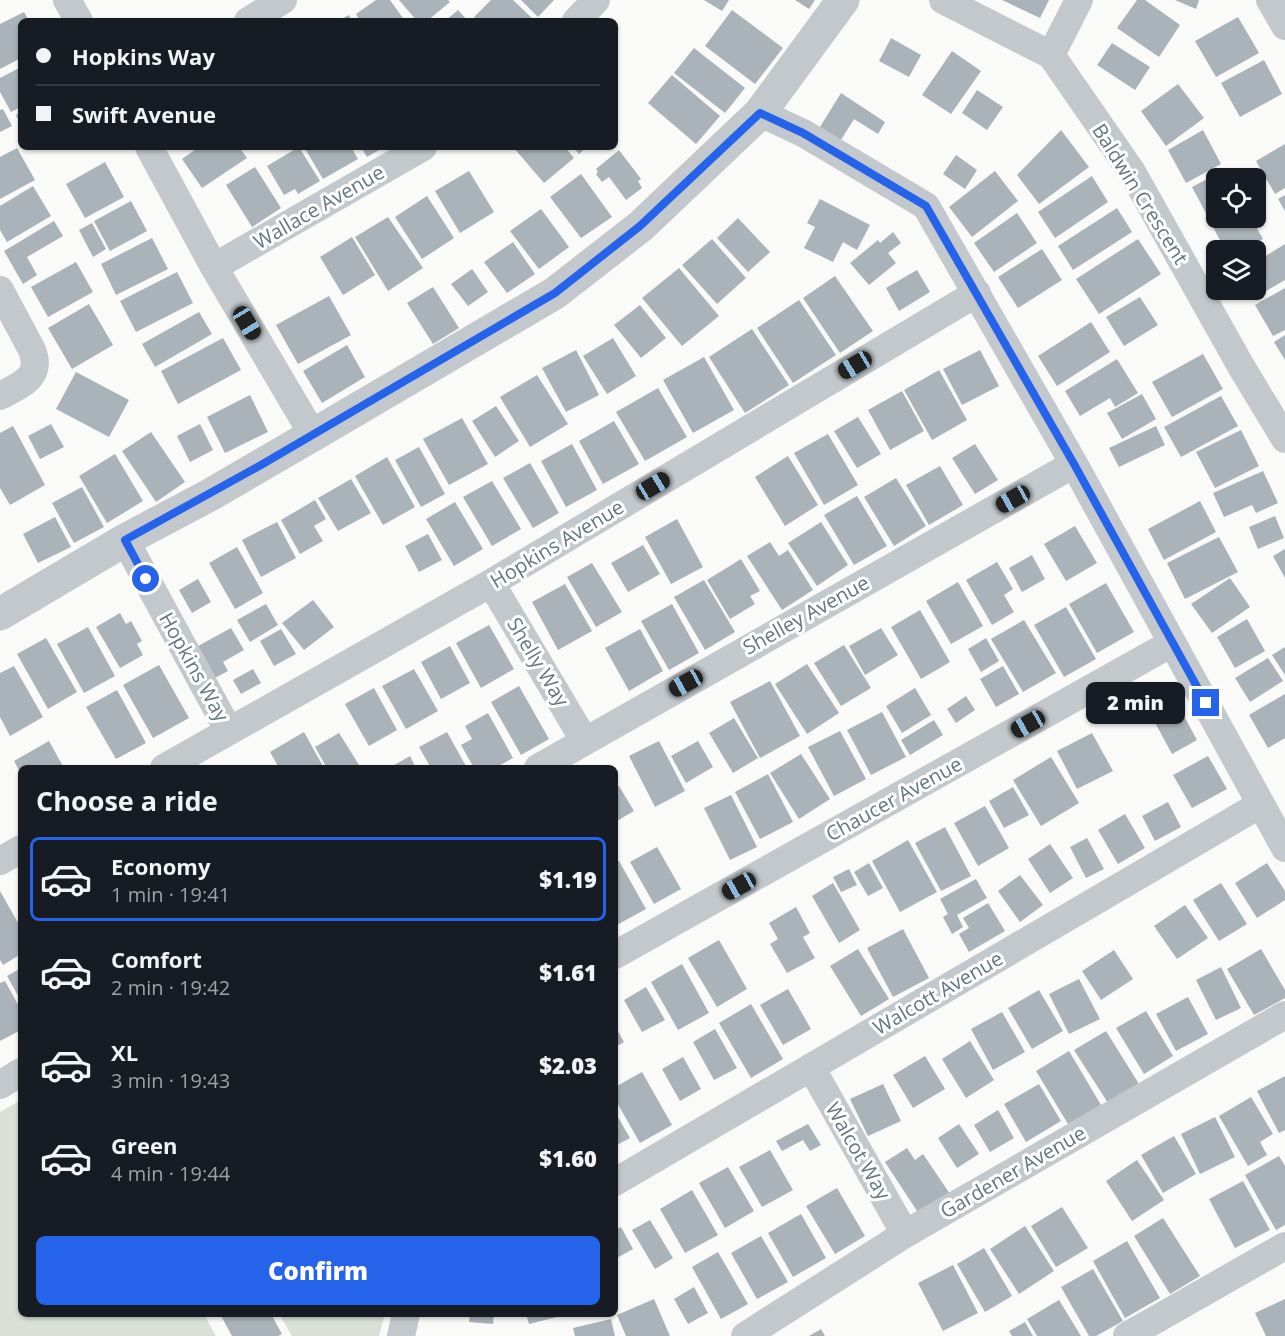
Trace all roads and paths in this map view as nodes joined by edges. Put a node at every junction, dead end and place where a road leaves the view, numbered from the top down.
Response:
1 (67, 0) edge
2 (283, 0) edge
3 (596, 0) edge
4 (843, 0) edge
5 (943, 0) edge
6 (1079, 0) edge
7 (1270, 0) edge
8 (77, 18) edge
9 (253, 18) edge
10 (579, 18) edge
11 (1285, 26) edge
12 (1051, 55) junction
13 (760, 113) junction
14 (151, 150) edge
15 (418, 150) edge
16 (214, 267) junction
17 (0, 290) edge
18 (977, 292) junction
19 (0, 396) edge
20 (313, 435) junction
21 (1285, 440) edge
22 (1074, 464) junction
23 (125, 540) junction
24 (491, 584) junction
25 (0, 614) edge
26 (1172, 643) junction
27 (229, 731) junction
28 (584, 740) junction
29 (169, 765) edge
30 (542, 765) edge
31 (1261, 804) junction
32 (1285, 848) edge
33 (18, 851) edge
34 (0, 861) edge
35 (618, 953) edge
36 (1285, 1015) edge
37 (810, 1067) junction
38 (18, 1074) edge
39 (0, 1085) edge
40 (618, 1180) edge
41 (905, 1234) junction
42 (1285, 1246) edge
43 (405, 1317) edge
44 (1137, 1334) edge
45 (401, 1336) edge
46 (745, 1336) edge

1 - 8 street
2 - 9 street
3 - 10 street
4 - 13 street
5 - 12 street, Baldwin Crescent
6 - 12 street
7 - 11 street
12 - 21 street, Baldwin Crescent
13 - 18 street
13 - 20 street
14 - 16 street
15 - 16 street, Wallace Avenue
16 - 20 street
17 - 19 street
18 - 22 street
18 - 24 street, Hopkins Avenue
20 - 23 street
22 - 26 street
22 - 28 street, Shelley Avenue
23 - 25 street
23 - 27 street, Hopkins Way
24 - 27 street, Hopkins Avenue
24 - 28 street, Shelly Way
26 - 31 street
26 - 35 street, Chaucer Avenue
27 - 29 street, Hopkins Avenue
28 - 30 street, Shelley Avenue
31 - 32 street
31 - 37 street, Walcott Avenue
33 - 34 street
36 - 41 street, Gardener Avenue
37 - 40 street, Walcott Avenue
37 - 41 street, Walcot Way
38 - 39 street
41 - 46 street, Gardener Avenue
42 - 44 street
43 - 45 street

